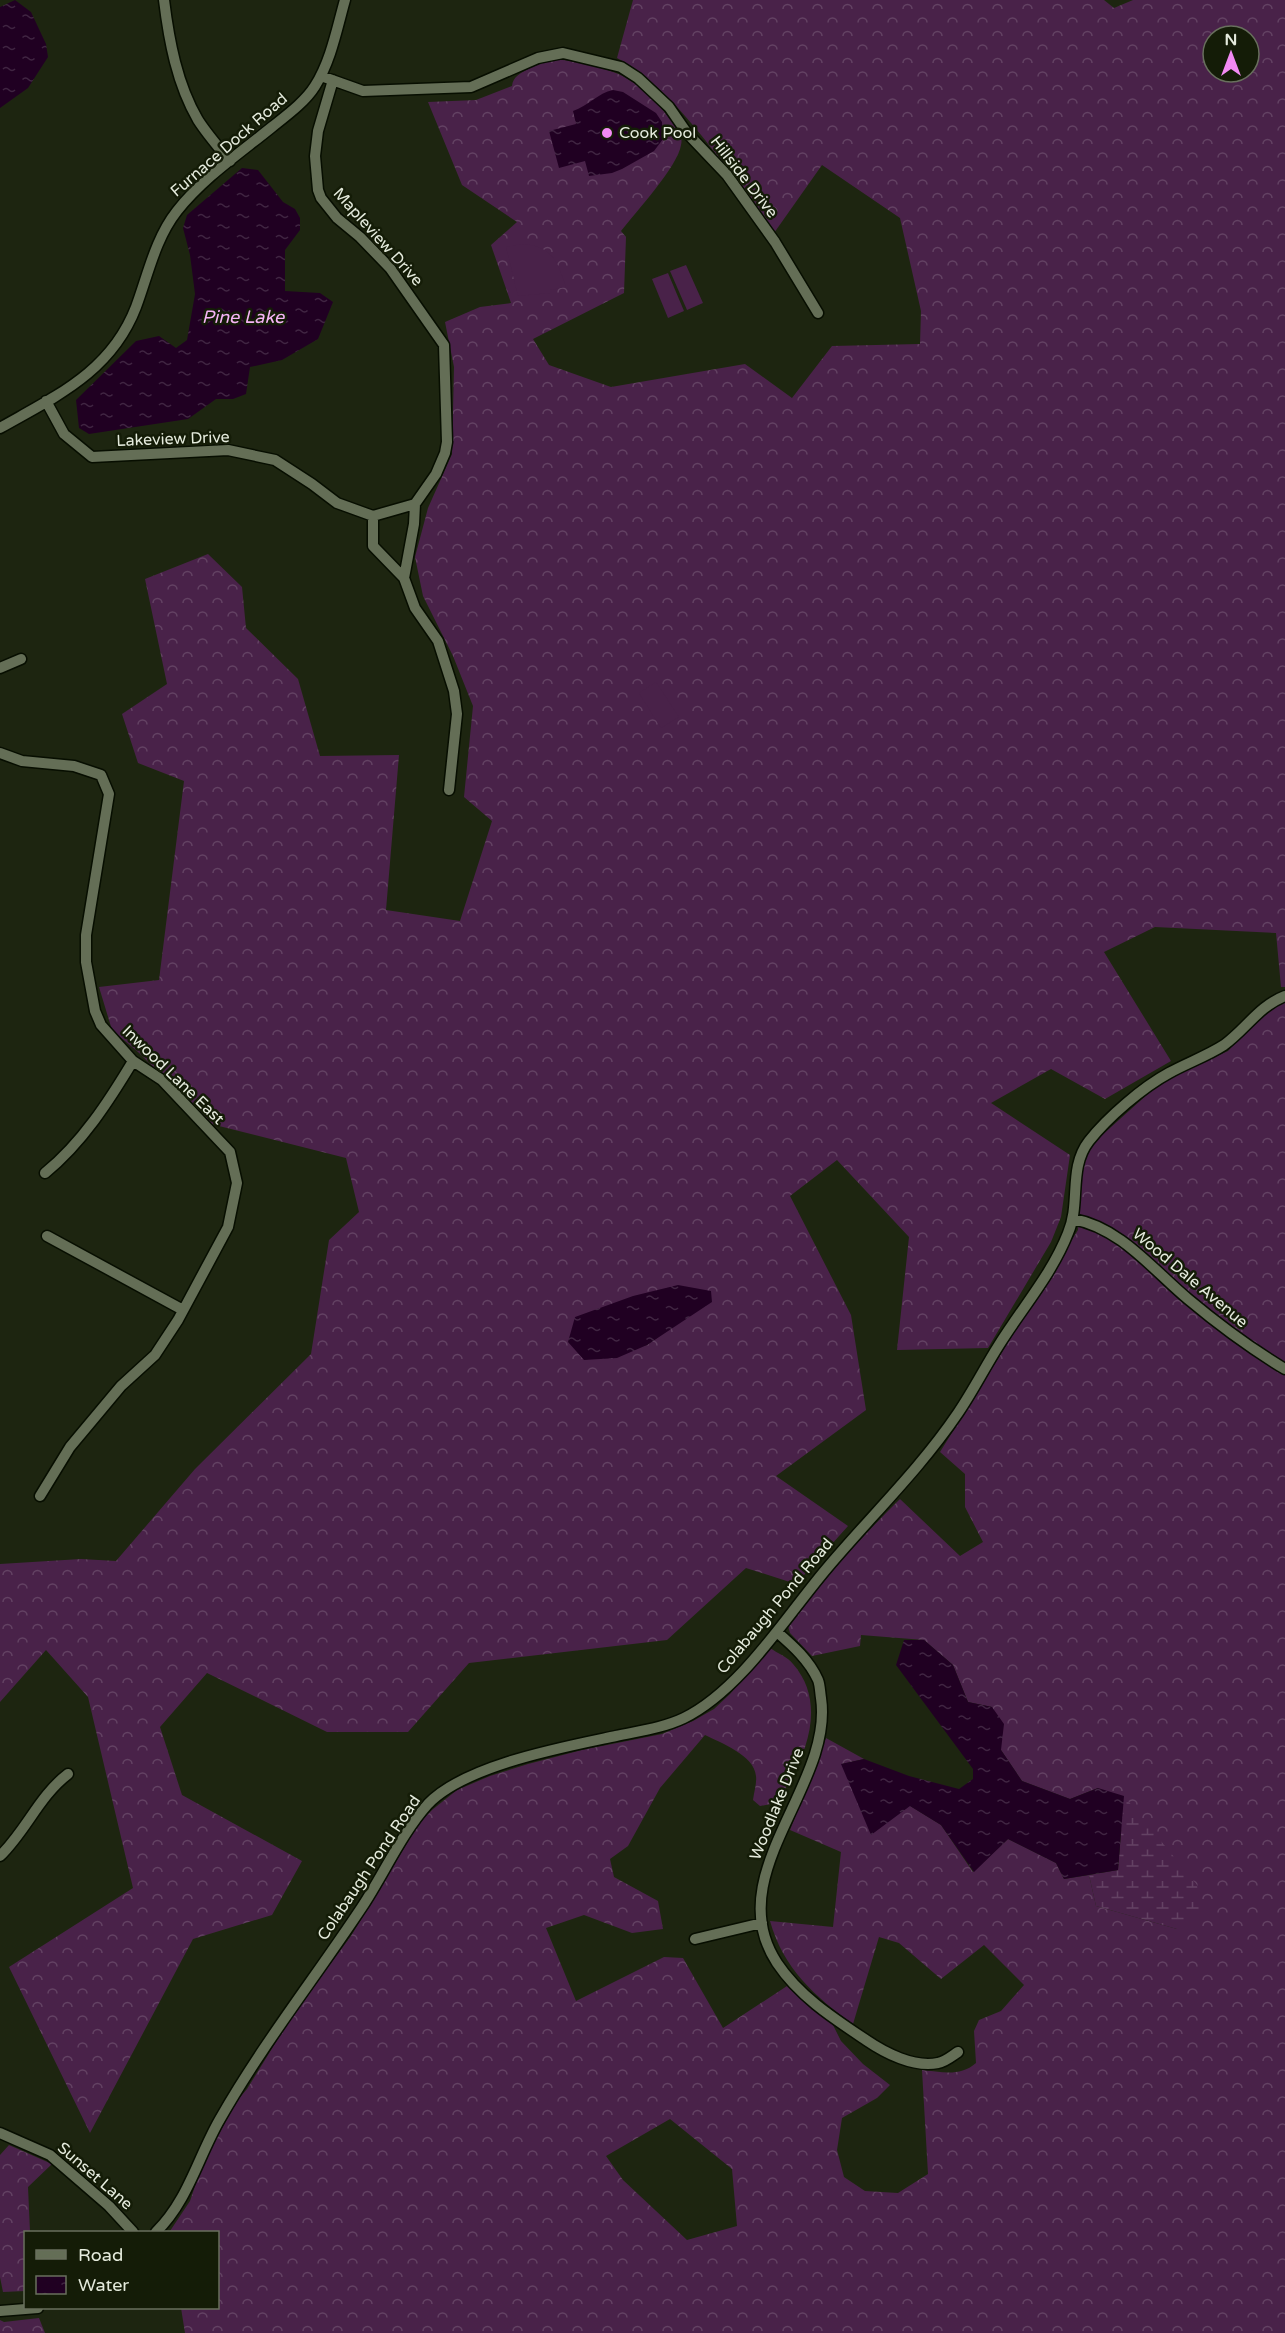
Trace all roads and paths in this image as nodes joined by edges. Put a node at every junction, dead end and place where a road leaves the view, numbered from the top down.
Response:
1 (164, 0) edge
2 (345, 0) edge
3 (321, 76) junction
4 (333, 80) junction
5 (230, 161) junction
6 (818, 313) dead end
7 (46, 401) junction
8 (0, 428) edge
9 (415, 504) junction
10 (373, 516) junction
11 (404, 578) junction
12 (21, 659) dead end
13 (0, 668) edge
14 (0, 753) edge
15 (449, 790) dead end
16 (1285, 996) edge
17 (133, 1061) junction
18 (45, 1173) dead end
19 (1073, 1219) junction
20 (47, 1236) dead end
21 (183, 1310) junction
22 (1285, 1369) edge
23 (40, 1496) dead end
24 (777, 1632) junction
25 (68, 1774) dead end
26 (0, 1856) edge
27 (762, 1923) junction
28 (695, 1939) dead end
29 (958, 2052) dead end
30 (0, 2133) edge
31 (132, 2231) edge
32 (157, 2231) edge
33 (24, 2308) edge
34 (0, 2311) edge

1 - 5 street
2 - 3 street, Furnace Dock Road
3 - 4 street, Hillside Drive
3 - 5 street, Furnace Dock Road
4 - 6 street, Hillside Drive
4 - 9 street, Mapleview Drive
5 - 7 street, Furnace Dock Road
7 - 8 street, Furnace Dock Road
7 - 10 street, Lakeview Drive
9 - 10 street
9 - 11 street, Mapleview Drive
10 - 11 street
11 - 15 street
12 - 13 street
14 - 17 street, Inwood Lane East
16 - 19 street, Colabaugh Pond Road
17 - 18 street
17 - 21 street, Inwood Lane East
19 - 22 street, Wood Dale Avenue
19 - 24 street, Colabaugh Pond Road
20 - 21 street
21 - 23 street, Inwood Lane East
24 - 27 street, Woodlake Drive
24 - 32 street, Colabaugh Pond Road
25 - 26 street
27 - 28 street
27 - 29 street, Woodlake Drive
30 - 31 street, Sunset Lane
33 - 34 street

